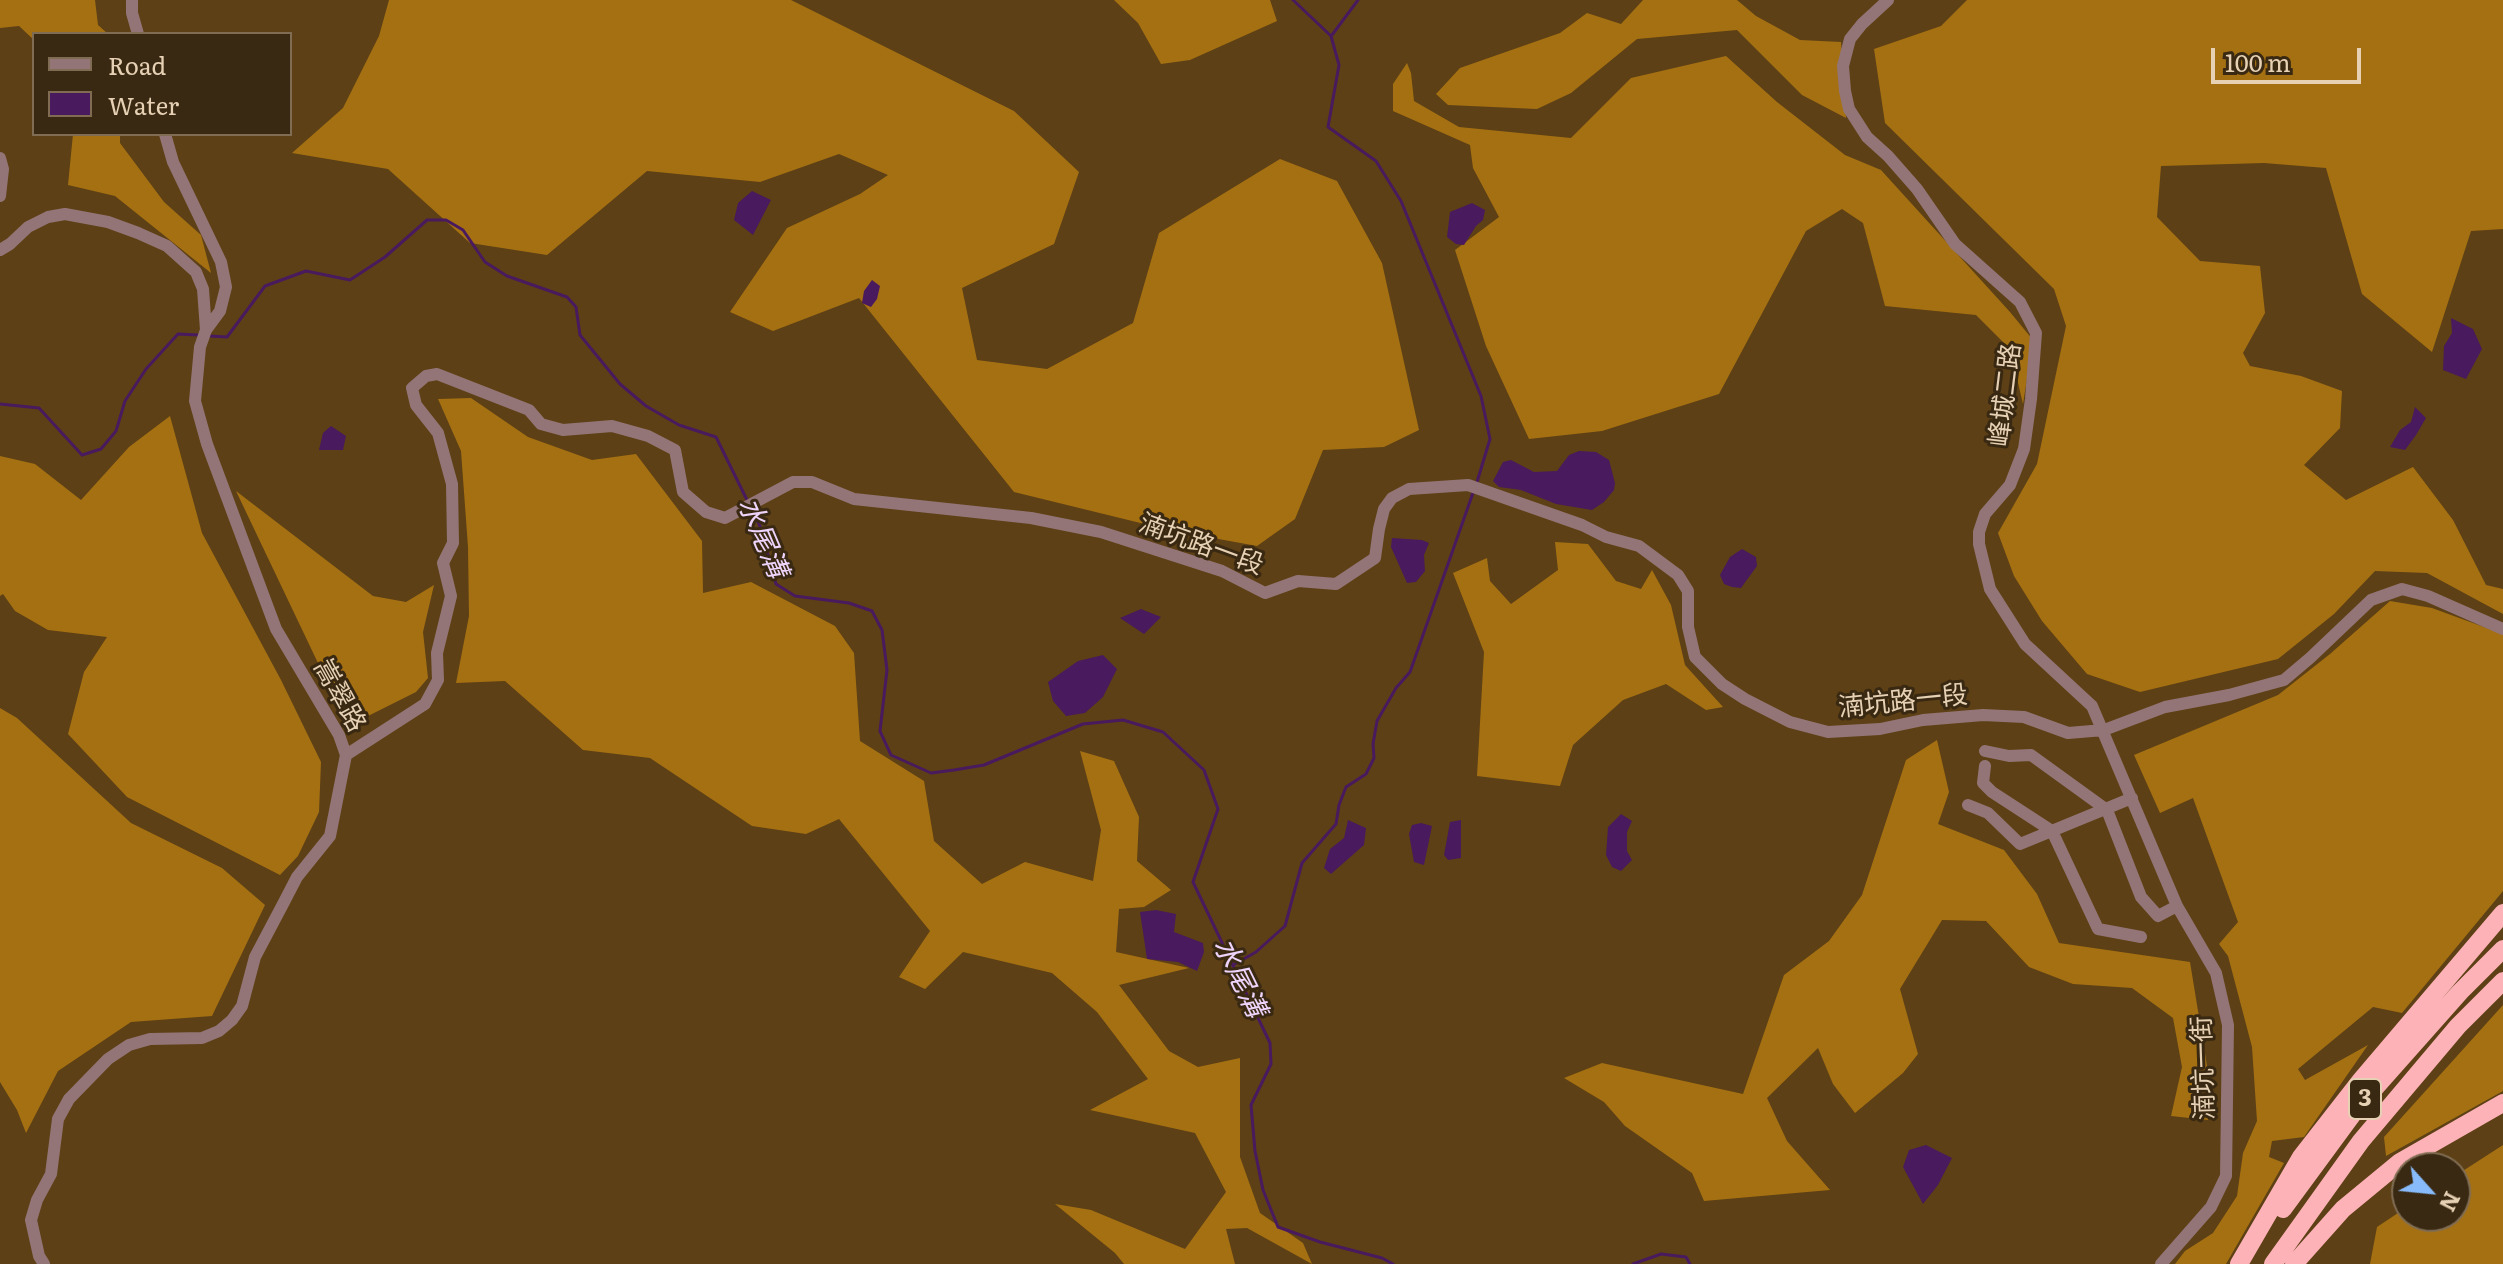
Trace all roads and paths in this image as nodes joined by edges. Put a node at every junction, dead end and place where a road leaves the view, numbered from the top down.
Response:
1 (132, 0) edge
2 (1888, 0) edge
3 (137, 32) edge
4 (166, 136) edge
5 (0, 158) edge
6 (0, 196) edge
7 (0, 250) edge
8 (206, 330) junction
9 (2503, 629) edge
10 (2104, 730) junction
11 (1985, 751) dead end
12 (346, 755) junction
13 (1985, 766) dead end
14 (2132, 798) junction
15 (1968, 805) dead end
16 (2107, 810) junction
17 (2052, 831) junction
18 (2177, 906) junction
19 (2503, 913) edge
20 (2141, 937) dead end
21 (2503, 949) edge
22 (2503, 981) edge
23 (2503, 1103) edge
24 (44, 1264) edge
25 (2161, 1264) edge
26 (2239, 1264) edge
27 (2246, 1264) edge
28 (2273, 1264) edge
29 (2294, 1264) edge

1 - 3 street
2 - 10 street, 峰城二路
4 - 8 street, 嵩翠路
5 - 6 street
7 - 8 street
8 - 12 street, 嵩翠路
9 - 10 street, 湳坑路一段
10 - 12 street, 湳坑路一段
10 - 14 street, 湳坑一街
11 - 16 street
12 - 24 street, 嵩翠路
13 - 17 street
14 - 16 street
14 - 18 street, 湳坑一街
15 - 17 street
16 - 17 street
16 - 18 street
17 - 20 street
18 - 25 street, 湳坑一街
19 - 26 highway
21 - 27 highway, 3
22 - 28 highway, 3
23 - 29 highway

